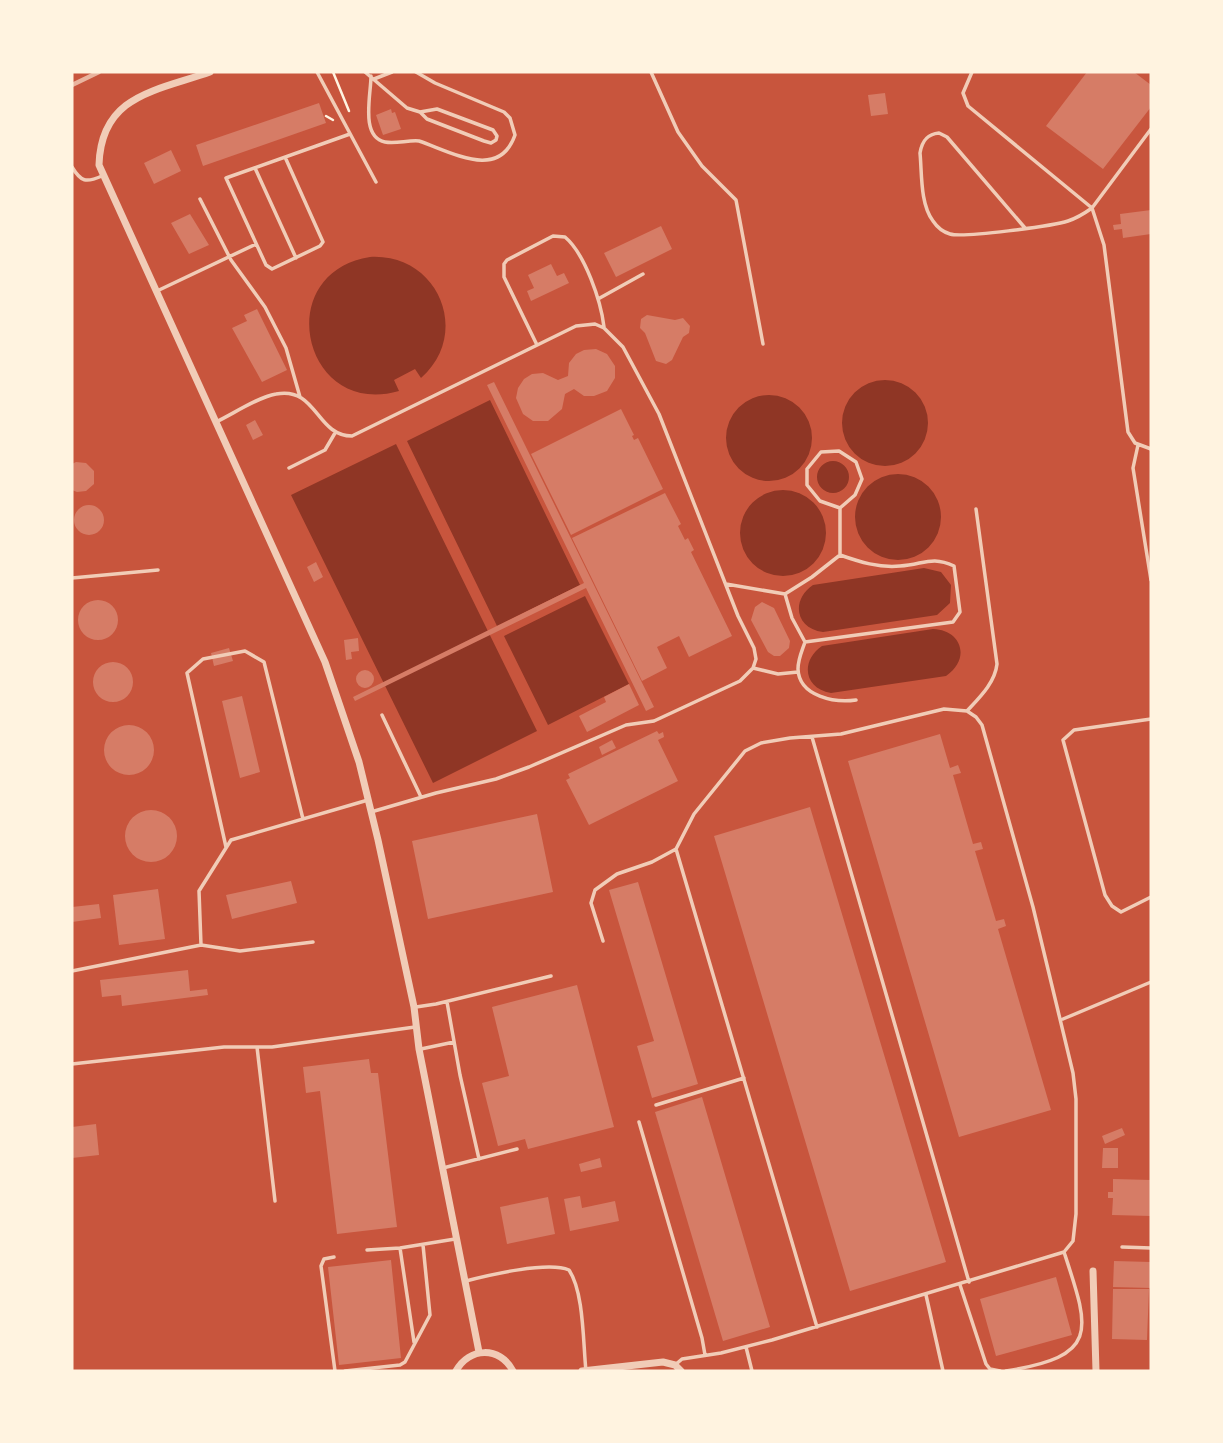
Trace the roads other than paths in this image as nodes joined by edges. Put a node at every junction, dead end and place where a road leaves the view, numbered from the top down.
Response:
1 (210, 72) edge
2 (317, 72) edge
3 (365, 72) edge
4 (392, 72) edge
5 (416, 72) edge
6 (652, 72) edge
7 (972, 72) edge
8 (373, 78) junction
9 (420, 113) junction
10 (1151, 130) edge
11 (350, 134) junction
12 (285, 157) junction
13 (72, 167) edge
14 (255, 168) junction
15 (102, 176) junction
16 (376, 181) dead end
17 (200, 199) dead end
18 (1092, 208) junction
19 (1025, 228) junction
20 (256, 244) junction
21 (229, 257) junction
22 (296, 258) junction
23 (643, 274) dead end
24 (156, 292) junction
25 (598, 299) junction
26 (604, 328) junction
27 (762, 344) dead end
28 (537, 345) junction
29 (300, 397) junction
30 (216, 422) junction
31 (335, 433) junction
32 (1138, 445) junction
33 (1151, 449) edge
34 (289, 468) dead end
35 (840, 508) junction
36 (976, 509) dead end
37 (840, 555) junction
38 (158, 570) dead end
39 (72, 578) edge
40 (1151, 580) edge
41 (726, 584) junction
42 (785, 594) junction
43 (805, 642) junction
44 (753, 668) junction
45 (798, 672) junction
46 (856, 700) dead end
47 (967, 711) junction
48 (382, 715) dead end
49 (1151, 719) edge
50 (812, 737) junction
51 (421, 797) junction
52 (368, 800) junction
53 (371, 812) junction
54 (303, 819) junction
55 (226, 848) junction
56 (676, 849) junction
57 (1151, 897) edge
58 (604, 941) dead end
59 (313, 942) dead end
60 (201, 945) junction
61 (72, 971) edge
62 (551, 976) dead end
63 (1151, 982) edge
64 (447, 1002) junction
65 (414, 1007) junction
66 (1062, 1019) junction
67 (415, 1027) junction
68 (454, 1042) junction
69 (257, 1047) junction
70 (419, 1049) junction
71 (72, 1064) edge
72 (744, 1078) junction
73 (656, 1105) dead end
74 (639, 1122) dead end
75 (517, 1149) dead end
76 (479, 1159) junction
77 (443, 1168) junction
78 (275, 1202) dead end
79 (457, 1239) junction
80 (424, 1245) junction
81 (1122, 1247) dead end
82 (401, 1248) junction
83 (1151, 1248) edge
84 (367, 1250) dead end
85 (1064, 1252) junction
86 (334, 1257) dead end
87 (1093, 1271) dead end
88 (466, 1281) junction
89 (969, 1282) junction
90 (960, 1285) junction
91 (926, 1295) junction
92 (817, 1328) junction
93 (414, 1342) junction
94 (746, 1347) junction
95 (479, 1352) junction
96 (705, 1355) junction
97 (678, 1368) edge
98 (335, 1371) edge
99 (345, 1371) edge
100 (456, 1371) edge
101 (513, 1371) edge
102 (584, 1371) edge
103 (752, 1371) edge
104 (943, 1371) edge
105 (1000, 1371) edge
106 (1006, 1371) edge
107 (1096, 1371) edge

1 - 15 street
2 - 11 lane
3 - 8 lane
4 - 8 lane
5 - 8 lane
6 - 27 lane
7 - 18 lane
8 - 9 lane
9 - 9 lane
10 - 18 lane
11 - 12 lane
11 - 16 lane
12 - 14 lane
12 - 22 lane
13 - 15 lane
14 - 20 lane
14 - 22 lane
15 - 24 street
17 - 21 lane
18 - 19 lane
18 - 32 lane
19 - 19 lane
20 - 21 lane
20 - 22 lane
21 - 24 lane
21 - 29 lane
23 - 25 lane
24 - 30 street
25 - 26 lane
25 - 28 lane
26 - 28 lane
26 - 41 lane
28 - 31 lane
29 - 30 lane
29 - 31 lane
30 - 52 street
31 - 34 lane
32 - 33 lane
32 - 40 lane
35 - 35 lane
35 - 37 lane
36 - 47 lane
37 - 42 lane
37 - 43 lane
38 - 39 lane
41 - 42 lane
41 - 44 lane
42 - 43 lane
43 - 45 lane
44 - 45 lane
44 - 51 lane
45 - 46 lane
47 - 50 lane
47 - 66 lane
48 - 51 lane
49 - 57 lane
50 - 56 lane
50 - 89 lane
51 - 53 lane
52 - 53 street
52 - 54 lane
53 - 65 street
54 - 55 lane
54 - 55 lane
55 - 60 lane
56 - 58 lane
56 - 72 lane
59 - 60 lane
60 - 61 lane
62 - 64 lane
63 - 66 lane
64 - 65 lane
64 - 68 lane
65 - 67 street
66 - 85 lane
67 - 69 lane
67 - 70 street
68 - 70 lane
68 - 76 lane
69 - 71 lane
69 - 78 lane
70 - 77 street
72 - 73 lane
72 - 92 lane
74 - 96 lane
75 - 76 lane
76 - 77 lane
77 - 79 street
79 - 80 lane
79 - 88 street
80 - 82 lane
80 - 93 lane
81 - 83 lane
82 - 84 lane
82 - 93 lane
85 - 89 lane
85 - 106 lane
86 - 98 lane
87 - 107 street
88 - 95 street
88 - 102 lane
89 - 90 lane
90 - 91 lane
90 - 105 lane
91 - 92 lane
91 - 104 lane
92 - 94 lane
93 - 99 lane
94 - 96 lane
94 - 103 lane
95 - 100 street
95 - 101 street
96 - 97 lane
97 - 102 street

